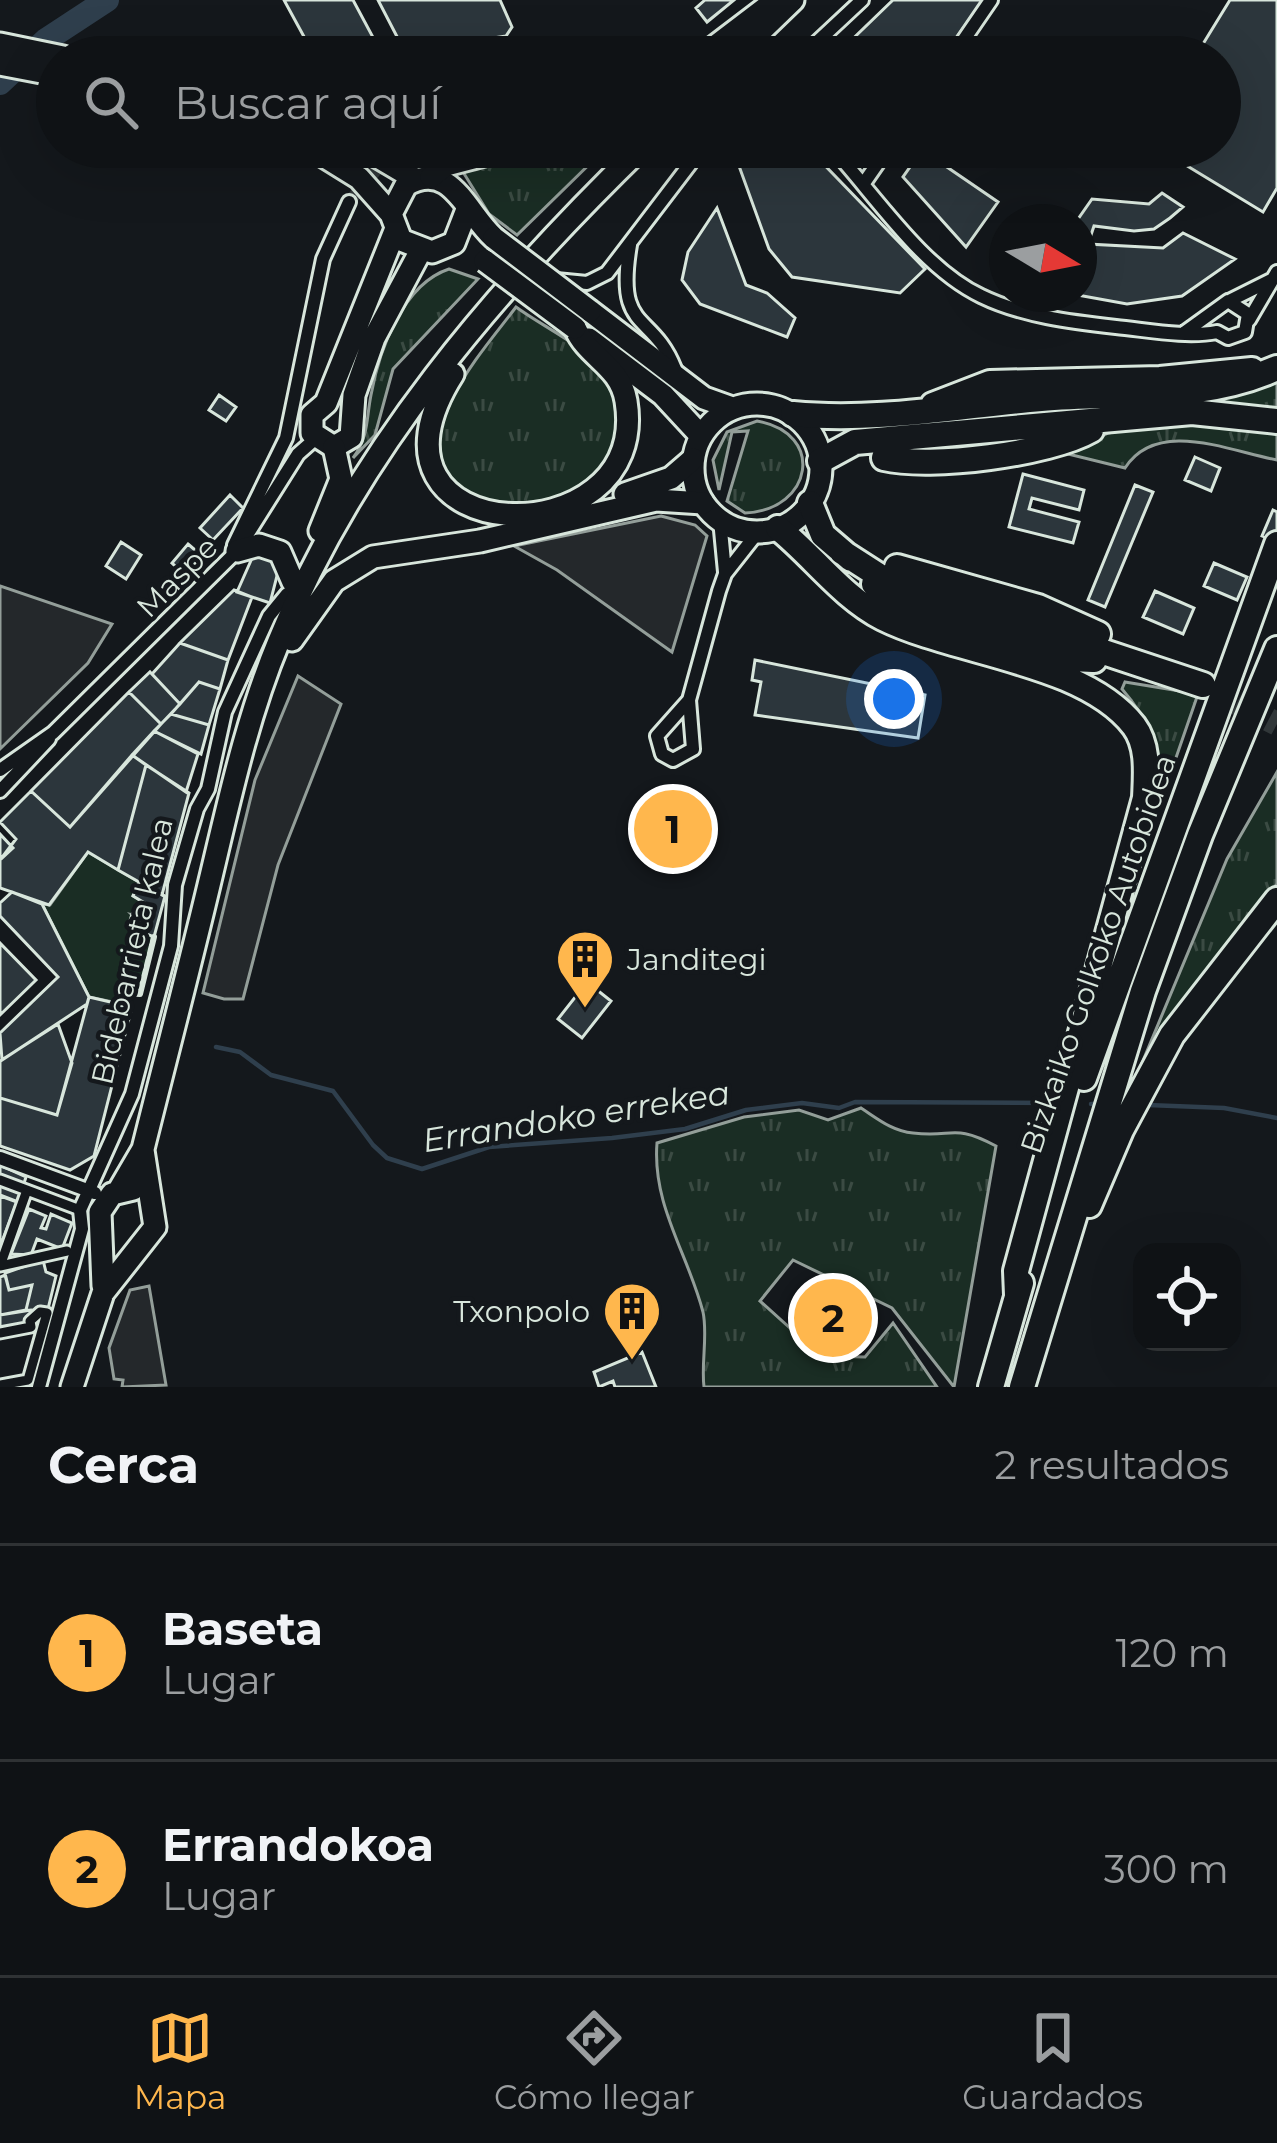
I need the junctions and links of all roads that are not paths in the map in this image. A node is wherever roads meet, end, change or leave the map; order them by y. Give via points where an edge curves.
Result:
1 (793, 0) edge
2 (862, 0) edge
3 (992, 0) edge
4 (771, 4) edge
5 (717, 36) edge
6 (729, 36) edge
7 (756, 36) edge
8 (824, 36) edge
9 (967, 36) edge
10 (0, 44) edge
11 (36, 51) edge
12 (0, 64) edge
13 (36, 72) edge
14 (343, 168) edge
15 (403, 168) edge
16 (445, 168) edge
17 (621, 168) edge
18 (687, 168) edge
19 (850, 168) edge
20 (875, 168) edge
21 (423, 178) junction
22 (864, 183) junction
23 (349, 202) tunnel mouth
24 (584, 205) junction
25 (466, 212) junction
26 (393, 223) junction
27 (454, 243) junction
28 (630, 245) junction
29 (420, 251) junction
30 (1274, 276) edge
31 (549, 278) junction
32 (1228, 301) junction
33 (1214, 312) junction
34 (1249, 320) junction
35 (574, 328) junction
36 (1185, 332) junction
37 (1217, 332) junction
38 (1275, 369) edge
39 (677, 376) junction
40 (326, 403) junction
41 (1105, 404) junction
42 (732, 408) junction
43 (350, 411) junction
44 (793, 414) junction
45 (1277, 421) edge
46 (700, 436) junction
47 (325, 443) junction
48 (693, 459) junction
49 (820, 469) junction
50 (703, 502) junction
51 (810, 503) junction
52 (569, 506) junction
53 (720, 520) junction
54 (777, 534) junction
55 (1277, 544) edge
56 (231, 558) junction
57 (725, 574) junction
58 (290, 588) junction
59 (1277, 649) edge
60 (264, 680) junction
61 (1203, 685) tunnel mouth
62 (689, 700) junction
63 (670, 722) junction
64 (688, 726) junction
65 (52, 733) junction
66 (0, 770) edge
67 (0, 791) edge
68 (232, 791) junction
69 (1277, 900) edge
70 (143, 1149) junction
71 (0, 1158) edge
72 (0, 1180) edge
73 (27, 1190) junction
74 (88, 1191) junction
75 (116, 1192) junction
76 (146, 1194) junction
77 (81, 1209) junction
78 (102, 1227) junction
79 (139, 1244) junction
80 (67, 1251) dead end
81 (0, 1266) edge
82 (1056, 1271) junction
83 (103, 1292) junction
84 (1017, 1295) junction
85 (0, 1333) edge
86 (0, 1385) edge
87 (39, 1387) edge
88 (72, 1387) edge
89 (991, 1387) edge
90 (1022, 1387) edge

1 - 7 main road
2 - 8 street
3 - 9 street
4 - 5 street
4 - 6 main road
10 - 11 main road
12 - 13 main road
14 - 26 main road
15 - 21 main road
16 - 21 main road
17 - 24 main road
18 - 28 street
19 - 22 street
20 - 22 street
21 - 25 main road via 459,192
21 - 26 main road via 398,193
22 - 36 street via 979,296 1082,323
23 - 56 street via 323,259 286,438
24 - 52 main road via 457,367 437,398 426,444 443,488 485,514
24 - 60 main road via 417,400 320,554
25 - 27 main road
25 - 31 main road, bridge
26 - 29 main road
26 - 40 main road
27 - 29 main road
27 - 35 main road, bridge
28 - 31 street via 587,283
28 - 39 street via 628,302
29 - 43 main road via 374,338
30 - 32 street
30 - 34 street
31 - 39 main road, bridge
32 - 33 street
32 - 34 street via 1245,308
33 - 36 street
33 - 37 street
34 - 37 street via 1240,336
35 - 46 main road via 663,395
35 - 52 main road via 619,376 627,423 614,468
36 - 37 street
38 - 41 highway via 1218,390
38 - 41 highway via 1160,379
39 - 42 main road
40 - 43 main road
40 - 47 main road via 312,415
41 - 44 highway
41 - 45 highway
41 - 49 highway via 951,435 855,442
41 - 49 highway via 1060,442 973,458 884,458
42 - 44 main road via 752,403
42 - 46 main road
43 - 47 main road via 354,430
44 - 49 main road via 816,443
46 - 48 main road
47 - 56 street, Maspe via 298,454
47 - 58 main road via 341,479 338,492
48 - 50 main road
48 - 52 main road via 644,489
49 - 51 main road
50 - 53 main road
50 - 68 main road via 656,500 480,541 402,549 351,568 300,625
51 - 54 main road
51 - 61 highway via 823,535 884,579
53 - 54 main road
53 - 57 street
54 - 57 street
54 - 84 highway via 877,624 1087,691 1135,727 1147,765 1145,797 1016,1271
55 - 84 highway, Bizkaiko Golkoko Autobidea via 1083,1080
56 - 58 main road via 259,544 280,552
56 - 65 street, Maspe
57 - 62 street
58 - 60 main road via 264,652
58 - 74 street, Bidebarrieta kalea via 225,712 175,885 171,946 132,1094
59 - 82 highway, Bizkaiko Golkoko Autobidea via 1143,992
60 - 68 main road, Bidebarrieta kalea
62 - 63 street
62 - 64 street
63 - 64 street
63 - 64 street via 657,742 673,760 694,749
65 - 66 street, Maspe
65 - 67 street, Maspe
68 - 70 main road, Bidebarrieta kalea
69 - 82 highway via 1172,1035
70 - 75 main road
70 - 76 main road
71 - 74 street
72 - 73 street
73 - 77 street
73 - 81 street
74 - 75 street
74 - 77 street, Bidebarrieta kalea
75 - 76 main road
75 - 78 main road via 103,1204
76 - 79 main road via 157,1218
77 - 78 street
77 - 87 street
78 - 79 main road via 123,1245
78 - 83 main road
79 - 83 main road
80 - 81 street
82 - 90 highway, Bizkaiko Golkoko Autobidea
83 - 88 main road
84 - 89 highway, Bizkaiko Golkoko Autobidea
85 - 86 street via 31,1328 46,1313 28,1380

